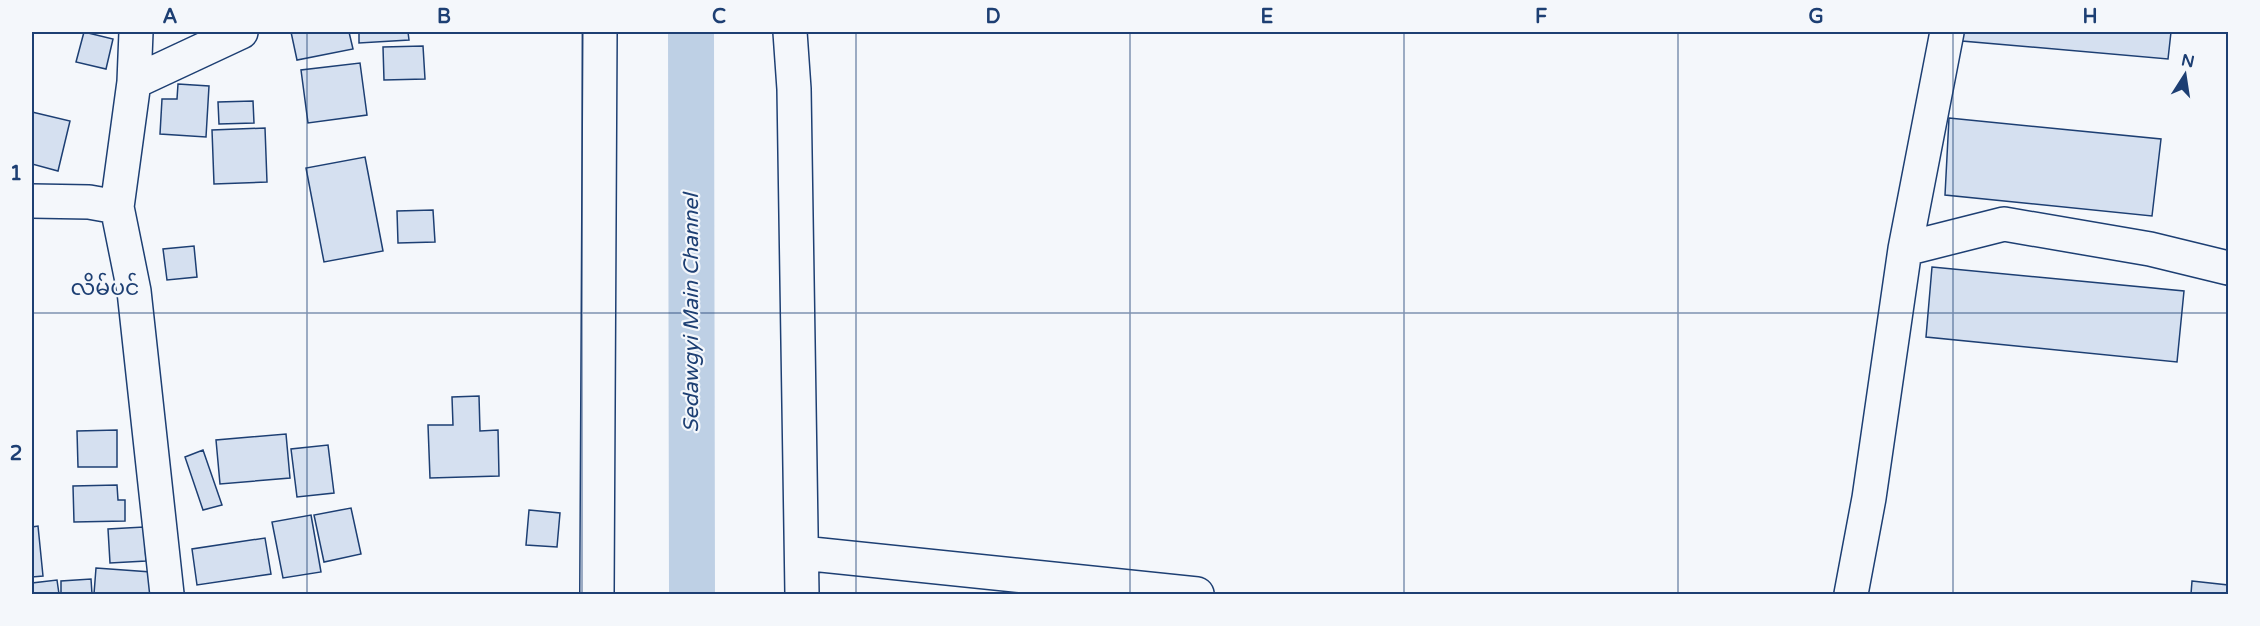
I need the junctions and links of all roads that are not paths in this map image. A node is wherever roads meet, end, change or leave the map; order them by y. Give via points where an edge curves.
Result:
1 (136, 32) edge
2 (241, 32) edge
3 (600, 32) edge
4 (790, 32) edge
5 (1947, 32) edge
6 (134, 82) junction
7 (32, 201) edge
8 (117, 207) junction
9 (1905, 249) junction
10 (2229, 268) edge
11 (802, 553) junction
12 (167, 594) edge
13 (597, 594) edge
14 (802, 594) edge
15 (1197, 594) edge
16 (1851, 594) edge

1 - 6 street
2 - 6 street
3 - 13 street
4 - 11 street
5 - 9 street
6 - 8 street
7 - 8 street via 89,202
8 - 12 street via 134,291
9 - 10 street via 2004,224 2150,249
9 - 16 street
11 - 14 street
11 - 15 street

